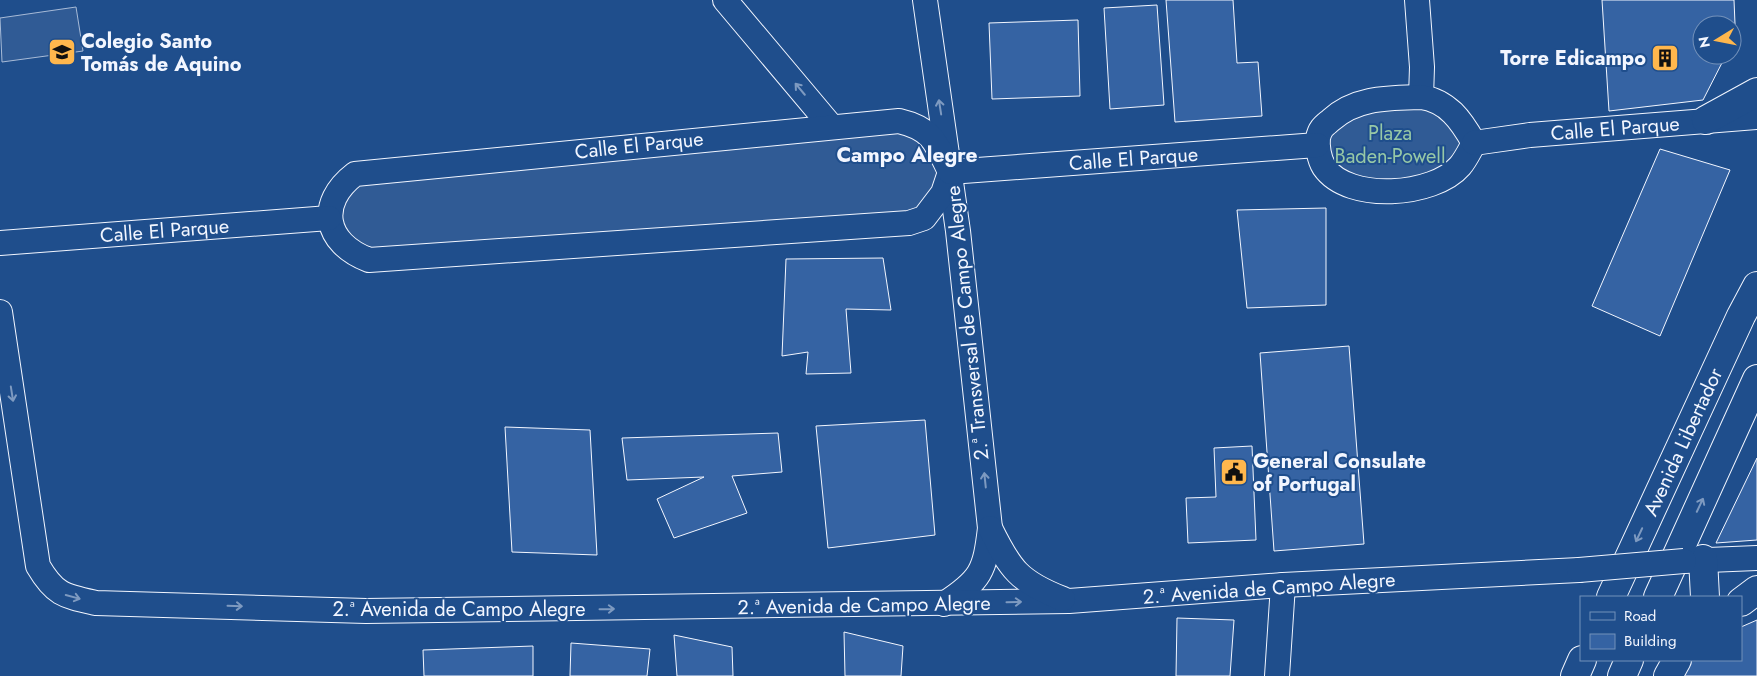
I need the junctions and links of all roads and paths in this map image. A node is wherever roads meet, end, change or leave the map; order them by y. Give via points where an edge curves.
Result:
1 (725, 0) edge
2 (925, 0) edge
3 (1417, 0) edge
4 (1757, 92) edge
5 (1421, 97) junction
6 (1757, 118) edge
7 (1706, 120) junction
8 (831, 126) junction
9 (1474, 143) junction
10 (1317, 145) junction
11 (950, 172) junction
12 (329, 218) junction
13 (0, 243) edge
14 (1757, 267) edge
15 (1757, 286) edge
16 (0, 312) edge
17 (1740, 316) junction
18 (1757, 379) edge
19 (990, 528) junction
20 (1757, 558) edge
21 (1694, 560) junction
22 (1283, 585) junction
23 (1757, 590) edge
24 (1611, 596) edge
25 (1658, 596) edge
26 (1706, 596) edge
27 (1069, 601) junction
28 (1742, 601) edge
29 (944, 604) junction
30 (1582, 661) edge
31 (1629, 661) edge
32 (1676, 661) edge
33 (1277, 676) edge
34 (1575, 676) edge
35 (1622, 676) edge
36 (1668, 676) edge

8 -> 1 street
11 -> 2 street, 2.ª Transversal de Campo Alegre
3 - 5 street
4 - 7 main road
5 - 9 street via 1450,109 1462,121
5 - 10 street via 1375,99 1355,104 1338,113 1320,129
6 - 7 street, Calle El Parque
7 - 9 street, Calle El Parque
8 - 11 street, Calle El Parque via 900,121 918,126 931,136
8 - 12 street, Calle El Parque via 355,174 343,183 330,206
9 - 10 street via 1460,166 1445,176 1424,186 1389,192 1352,186 1337,178 1324,167
10 - 11 street, Calle El Parque
11 - 12 street via 944,193 924,218 899,224 368,260 355,255 344,245 334,233
19 -> 11 street, 2.ª Transversal de Campo Alegre
12 - 13 street, Calle El Parque
14 - 17 main road
15 - 17 main road, Avenida Libertador
16 -> 29 street, 2.ª Avenida de Campo Alegre via 38,566 49,584 66,596 96,603 366,611
17 -> 24 main road, Avenida Libertador
25 -> 18 main road, Avenida Libertador
19 - 27 street, 2.ª Transversal de Campo Alegre via 1020,576 1042,591
19 - 29 street, 2.ª Transversal de Campo Alegre via 984,566 964,591
20 - 21 street, 2.ª Avenida de Campo Alegre
21 - 22 street, 2.ª Avenida de Campo Alegre, bridge via 1579,570
21 - 26 main road
22 - 27 street, 2.ª Avenida de Campo Alegre
22 - 33 street
23 - 28 main road
29 -> 27 street, 2.ª Avenida de Campo Alegre
30 - 34 main road
31 - 35 main road
32 - 36 main road

